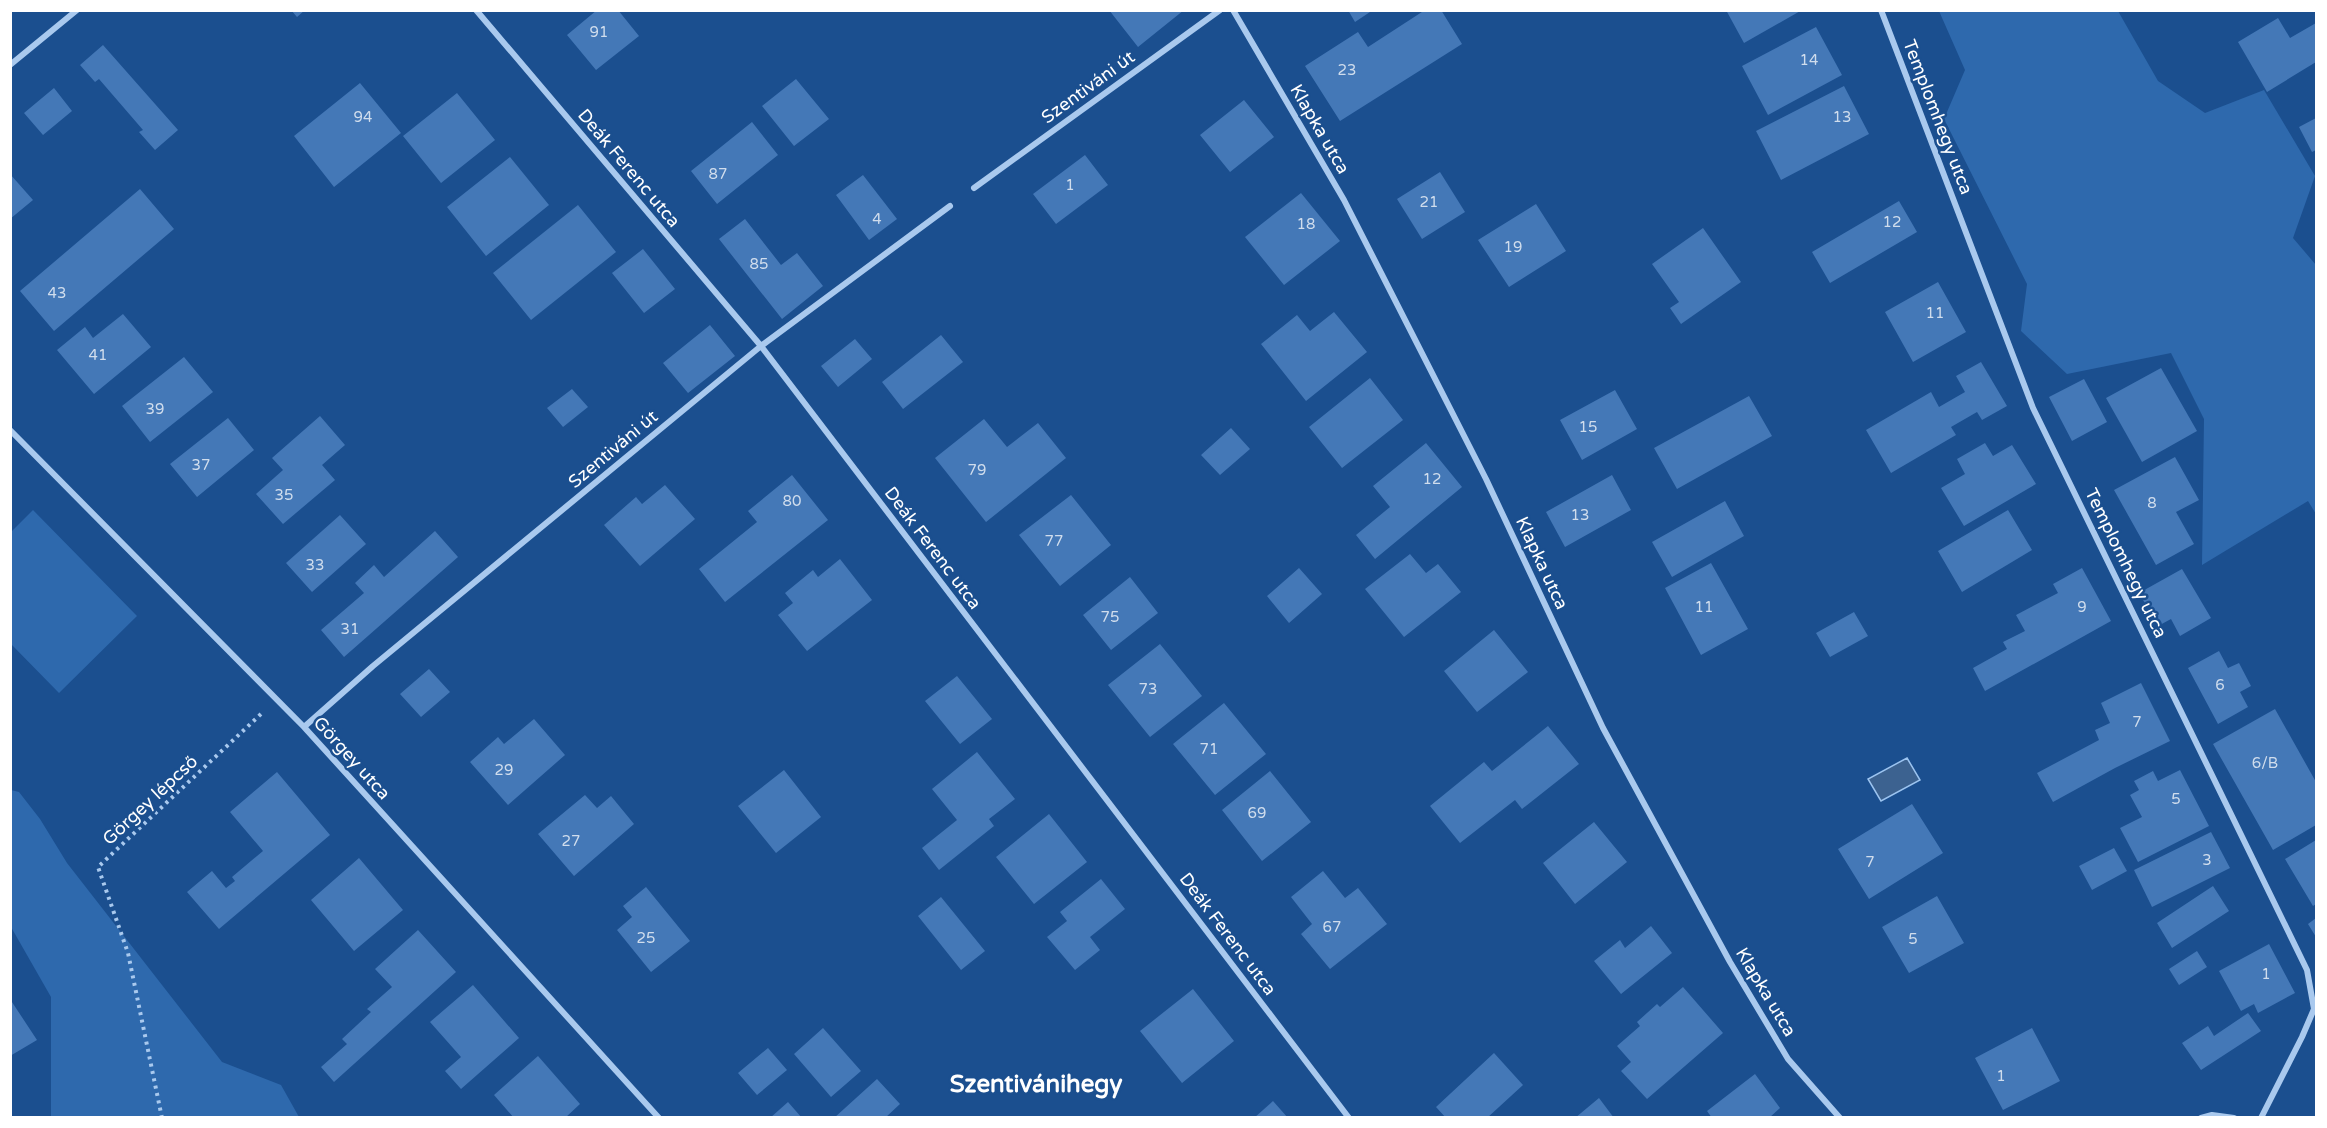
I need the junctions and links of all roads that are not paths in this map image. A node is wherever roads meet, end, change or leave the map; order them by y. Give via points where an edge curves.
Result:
1 (77, 10) edge
2 (476, 10) edge
3 (1220, 10) edge
4 (1233, 10) edge
5 (1881, 10) edge
6 (10, 65) edge
7 (974, 188) dead end
8 (950, 207) dead end
9 (761, 346) junction
10 (10, 430) edge
11 (304, 727) junction
12 (659, 1118) edge
13 (1349, 1118) edge
14 (1840, 1118) edge
15 (2201, 1118) edge
16 (2234, 1118) edge
17 (2260, 1118) edge

1 - 6 street
2 - 9 street, Deák Ferenc utca
3 - 7 street, Szentiváni út
4 - 14 street, Klapka utca via 1344,200 1486,479 1603,728 1730,962 1788,1059
5 - 17 street, Templomhegy utca via 2033,408 2307,970 2314,1009
8 - 9 street, Szentiváni út
9 - 11 street, Szentiváni út
9 - 13 street, Deák Ferenc utca
10 - 11 street, Görgey utca
11 - 12 street, Görgey utca
15 - 16 street

